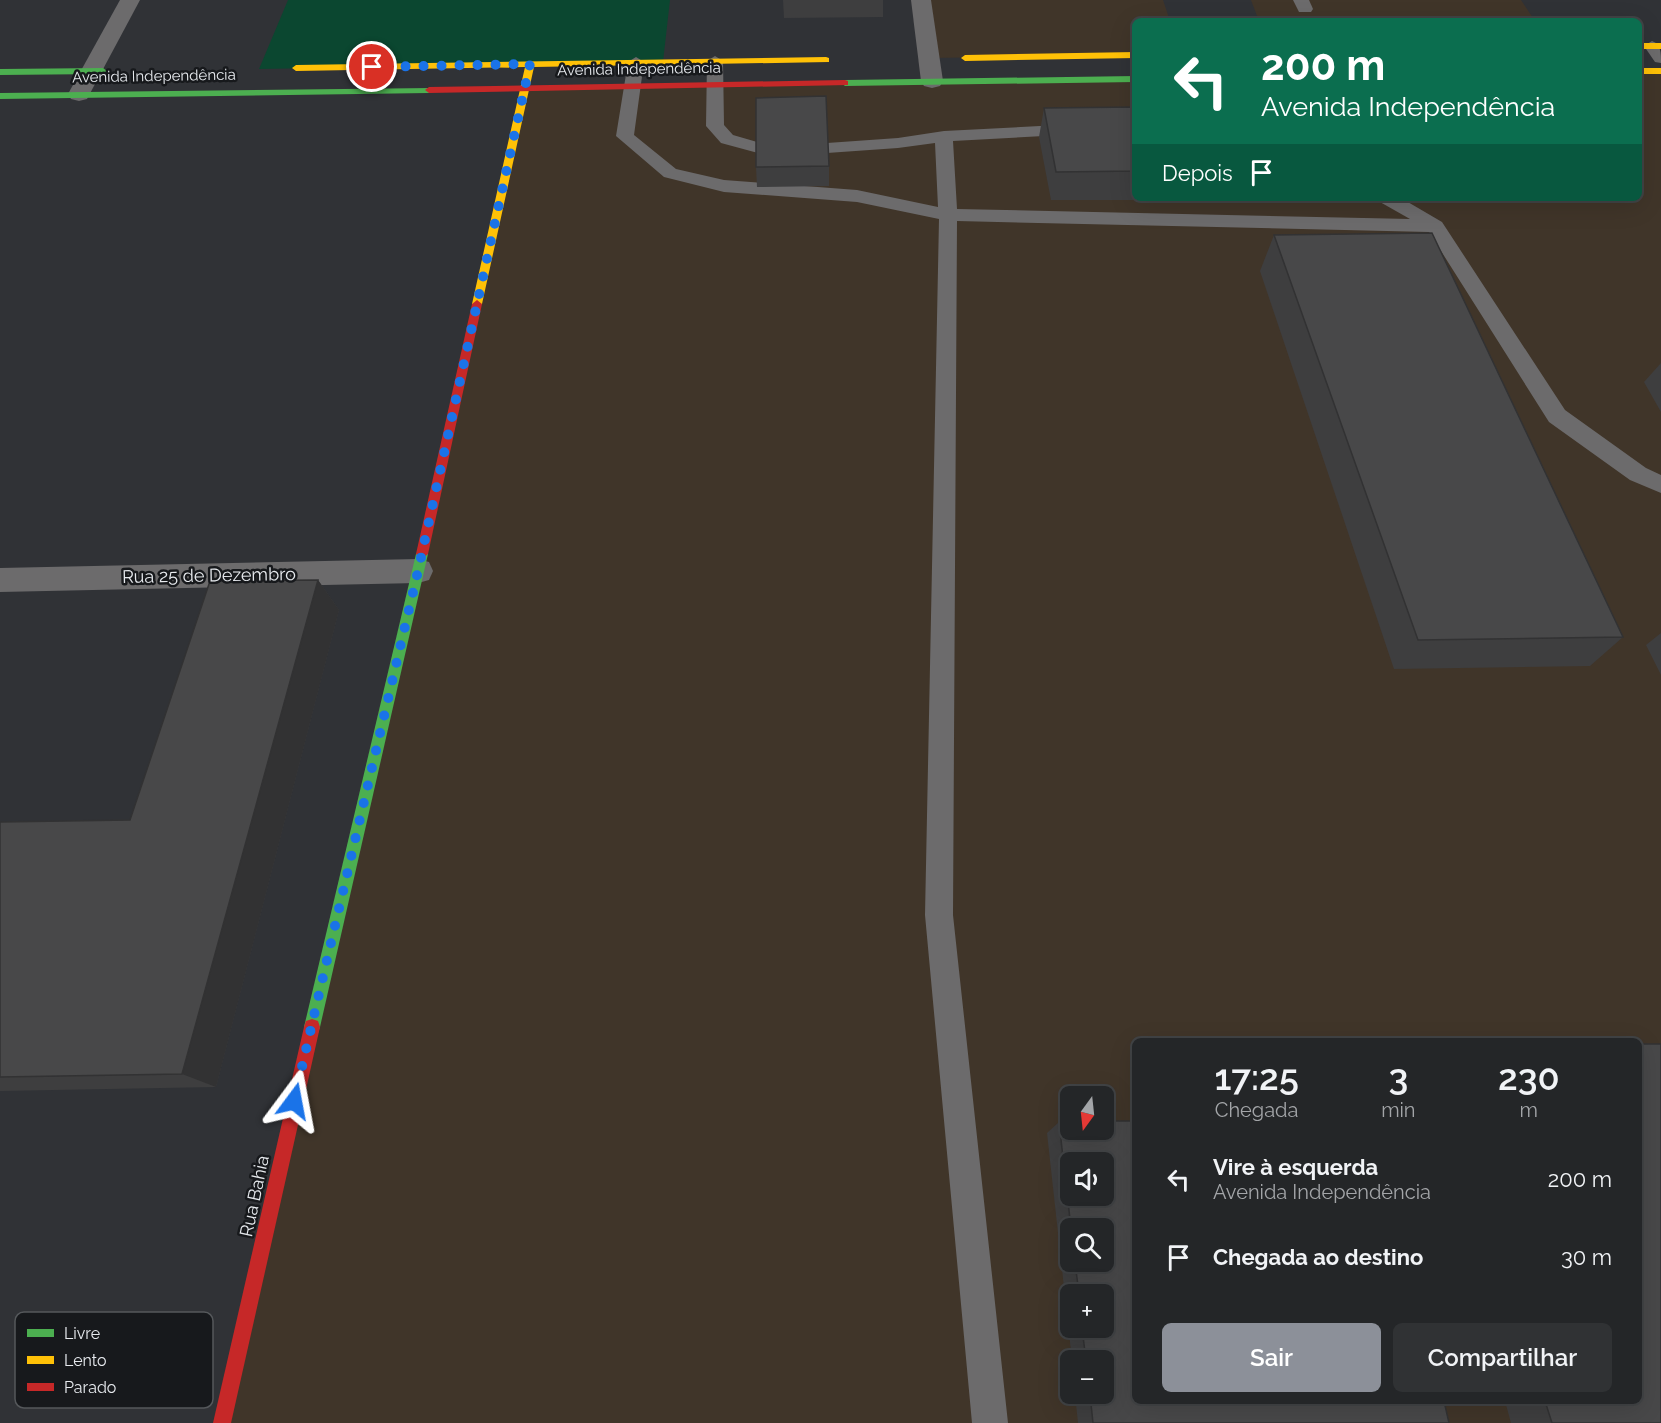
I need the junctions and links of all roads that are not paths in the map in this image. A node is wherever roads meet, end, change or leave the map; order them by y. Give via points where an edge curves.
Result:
1 (130, 0) edge
2 (921, 0) edge
3 (1113, 55) junction
4 (1132, 55) edge
5 (934, 58) junction
6 (845, 59) dead end
7 (715, 61) junction
8 (636, 62) junction
9 (530, 64) junction
10 (282, 68) dead end
11 (115, 70) dead end
12 (92, 71) junction
13 (1642, 71) edge
14 (1661, 71) edge
15 (0, 72) edge
16 (1119, 79) junction
17 (1132, 79) edge
18 (932, 81) junction
19 (715, 84) junction
20 (630, 86) junction
21 (525, 88) junction
22 (79, 94) junction
23 (0, 96) edge
24 (1132, 126) edge
25 (944, 136) junction
26 (758, 148) edge
27 (827, 148) edge
28 (1392, 201) edge
29 (948, 215) junction
30 (1435, 226) junction
31 (1661, 484) edge
32 (418, 571) junction
33 (0, 580) edge
34 (222, 1423) edge
35 (990, 1423) edge

1 - 12 street
2 - 5 street
3 - 4 main road
3 - 5 main road
3 - 16 main road
5 - 18 street
6 - 7 main road, Avenida Independência
7 - 8 main road, Avenida Independência
7 - 19 lane
8 - 9 main road, Avenida Independência
8 - 20 lane
9 - 10 main road, Avenida Independência
9 - 21 main road, Rua Bahia
11 - 12 main road, Avenida Independência
12 - 15 main road, Avenida Independência
12 - 22 street
13 - 14 main road
16 - 17 main road, Avenida Independência
16 - 18 main road, Avenida Independência
18 - 19 main road, Avenida Independência
19 - 20 main road, Avenida Independência
19 - 26 lane via 715,126 727,139
20 - 21 main road, Avenida Independência
20 - 29 lane via 625,136 669,173 724,186 857,196
21 - 22 main road, Avenida Independência
21 - 32 main road, Rua Bahia
22 - 23 main road, Avenida Independência
24 - 25 lane
25 - 27 lane
25 - 29 lane
28 - 30 lane
29 - 30 lane
29 - 35 lane via 939,915
30 - 31 lane via 1557,416 1638,474
32 - 33 street, Rua 25 de Dezembro
32 - 34 main road, Rua Bahia

